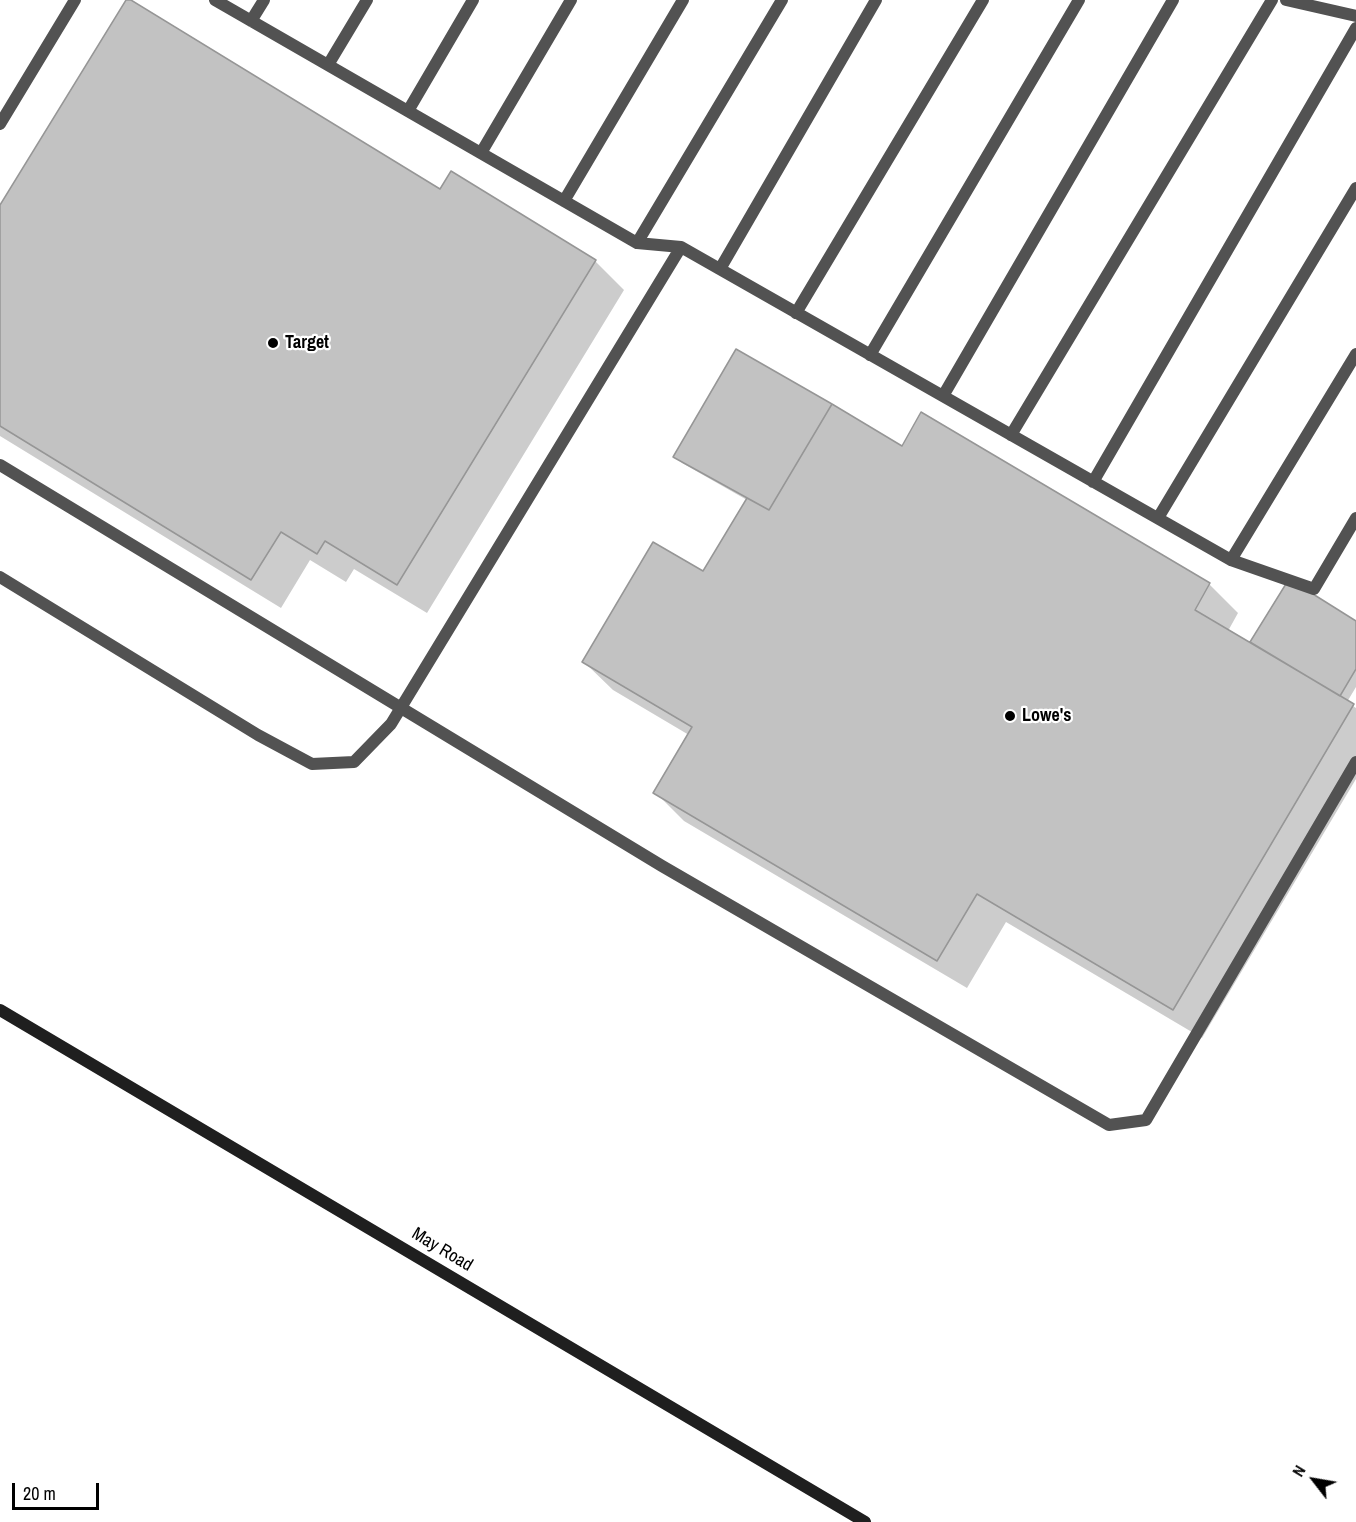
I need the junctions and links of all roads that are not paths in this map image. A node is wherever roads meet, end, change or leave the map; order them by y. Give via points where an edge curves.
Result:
1 (75, 0) edge
2 (215, 0) edge
3 (264, 0) edge
4 (367, 0) edge
5 (473, 0) edge
6 (571, 0) edge
7 (683, 0) edge
8 (782, 0) edge
9 (876, 0) edge
10 (982, 0) edge
11 (1079, 0) edge
12 (1173, 0) edge
13 (1272, 0) edge
14 (1286, 0) edge
15 (1356, 16) edge
16 (251, 21) junction
17 (1356, 28) edge
18 (328, 65) junction
19 (408, 111) junction
20 (0, 124) edge
21 (481, 153) junction
22 (1356, 188) edge
23 (564, 201) junction
24 (637, 243) junction
25 (681, 248) junction
26 (720, 269) junction
27 (796, 313) junction
28 (1356, 354) edge
29 (870, 355) junction
30 (943, 396) junction
31 (1011, 435) junction
32 (0, 465) edge
33 (1093, 482) junction
34 (1158, 518) junction
35 (1356, 518) edge
36 (1232, 560) junction
37 (0, 577) edge
38 (401, 707) junction
39 (1356, 762) edge
40 (0, 1010) edge
41 (865, 1522) edge

1 - 20 lane
2 - 16 lane
3 - 16 lane
4 - 18 lane
5 - 19 lane
6 - 21 lane
7 - 23 lane
8 - 24 lane
9 - 26 lane
10 - 27 lane
11 - 29 lane
12 - 30 lane
13 - 31 lane
14 - 15 lane
16 - 18 lane
17 - 33 lane
18 - 19 lane
19 - 21 lane
21 - 23 lane
22 - 34 lane
23 - 24 lane
24 - 25 lane
25 - 26 lane
25 - 38 lane
26 - 27 lane
27 - 29 lane
28 - 36 lane
29 - 30 lane
30 - 31 lane
31 - 33 lane
32 - 38 lane
33 - 34 lane
34 - 36 lane
35 - 36 lane via 1314,589
37 - 38 lane via 312,764 354,762 391,724
38 - 39 lane via 662,866 1109,1125 1146,1120
40 - 41 street, May Road

